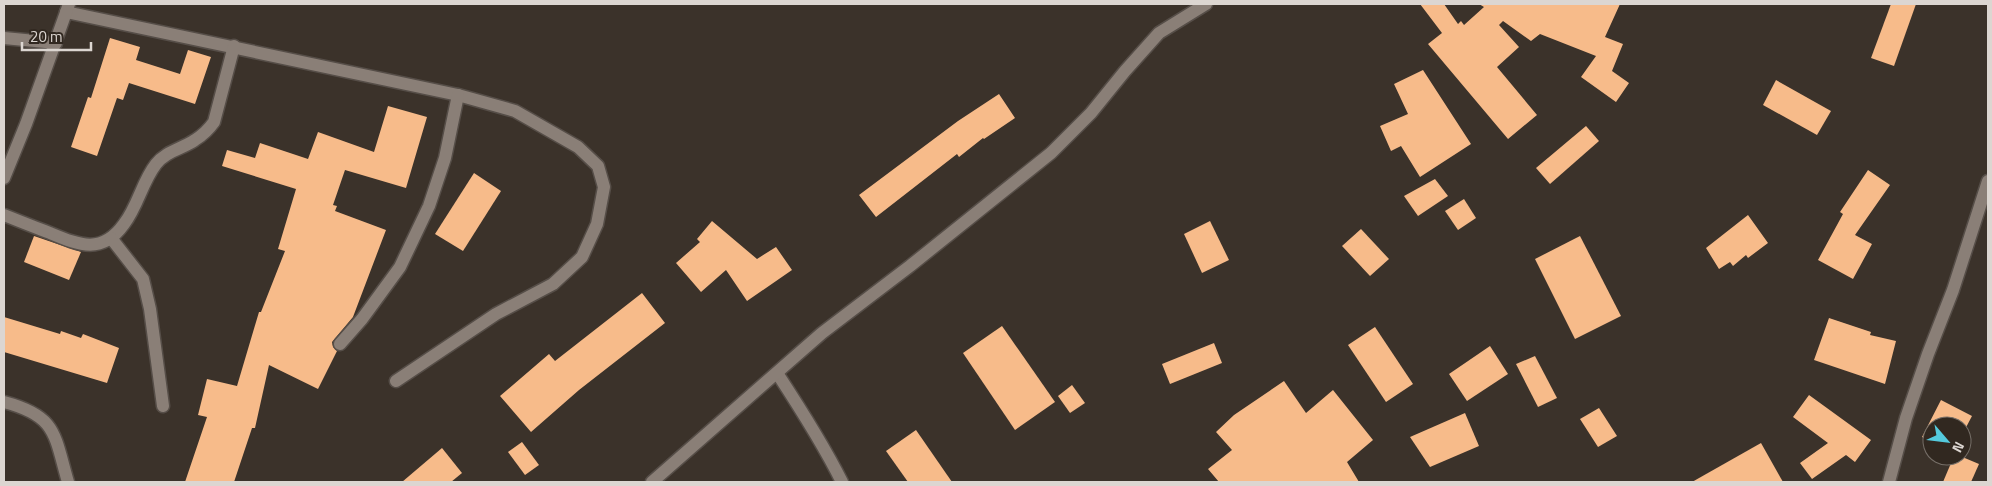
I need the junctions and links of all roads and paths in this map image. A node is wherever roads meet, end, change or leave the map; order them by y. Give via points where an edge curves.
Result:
1 (1206, 4) edge
2 (68, 8) edge
3 (4, 38) edge
4 (56, 44) junction
5 (234, 46) junction
6 (458, 95) junction
7 (4, 178) edge
8 (1988, 182) edge
9 (4, 215) edge
10 (111, 238) junction
11 (340, 344) dead end
12 (776, 373) junction
13 (396, 381) dead end
14 (4, 402) edge
15 (164, 406) dead end
16 (68, 482) edge
17 (652, 482) edge
18 (842, 482) edge
19 (1889, 482) edge

1 - 12 street via 1160,33 1091,114 1051,153
2 - 4 street
2 - 5 street
3 - 4 street
4 - 7 street
5 - 6 street
5 - 10 street via 214,122 195,140 169,152 158,162 124,225
6 - 11 street via 446,158 429,206 400,267
6 - 13 street via 515,111 578,147 598,166 604,187 597,224 582,257 553,284 496,314
8 - 19 street via 1906,418
9 - 10 street via 79,245 96,245
10 - 15 street via 143,279
12 - 17 street
12 - 18 street via 815,432
14 - 16 street via 39,415 52,430

